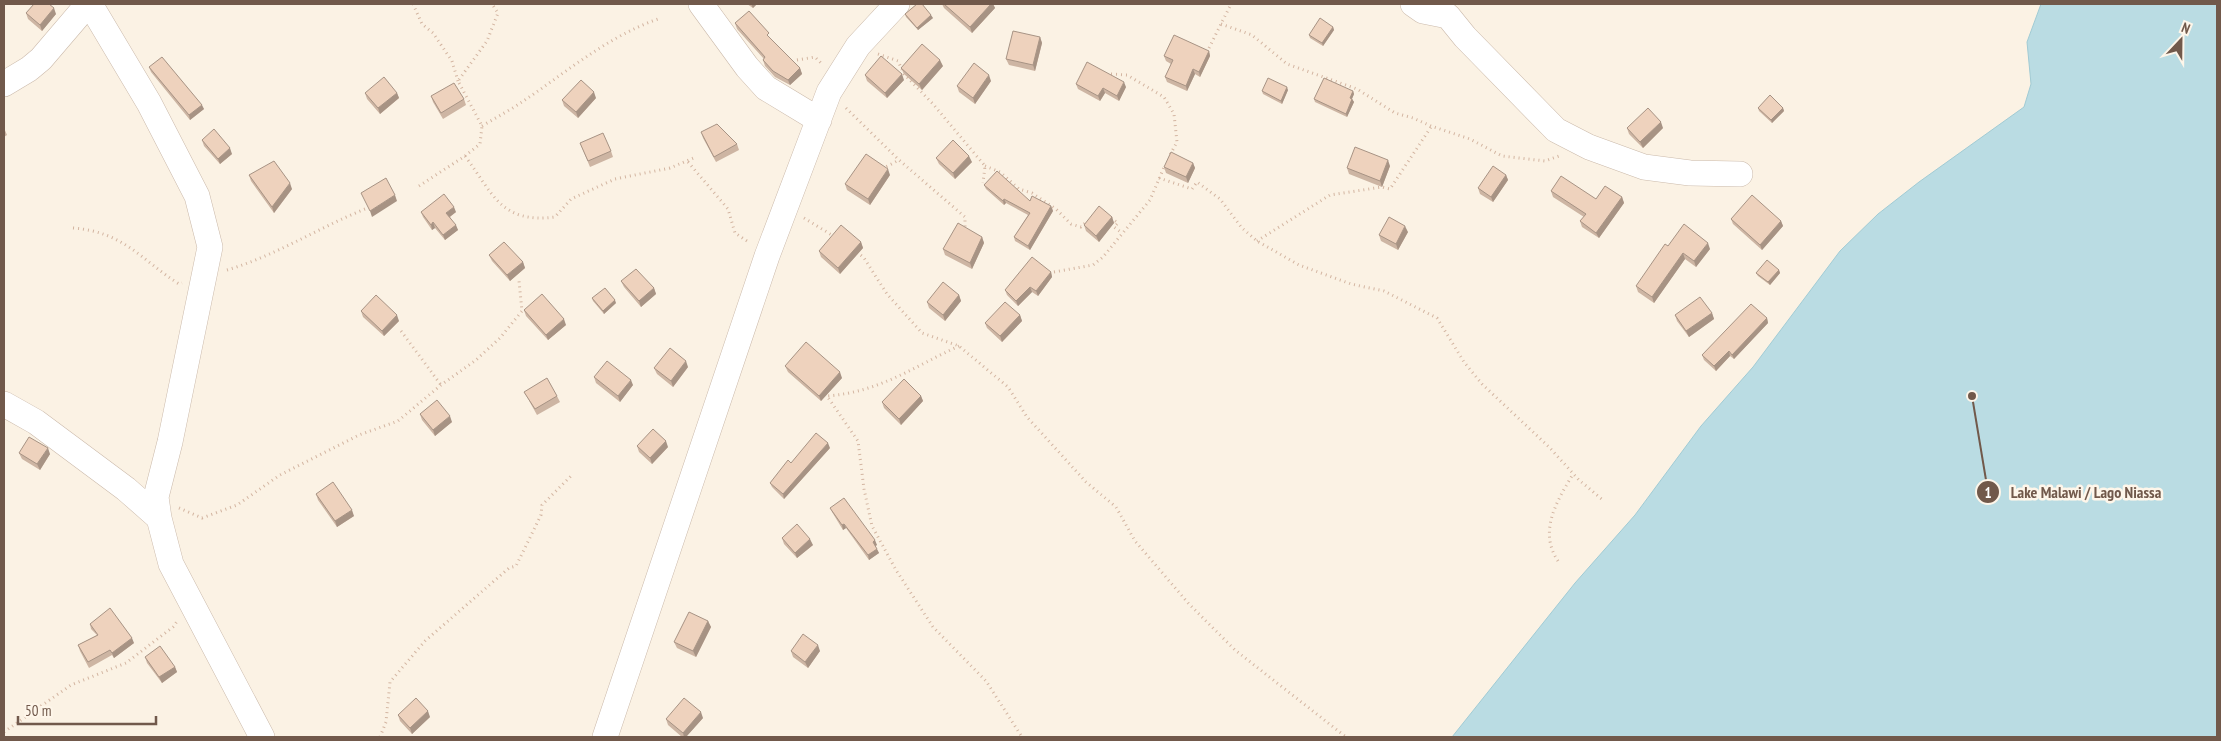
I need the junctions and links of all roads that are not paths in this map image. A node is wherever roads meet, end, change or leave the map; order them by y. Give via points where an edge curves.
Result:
1 (89, 4) edge
2 (701, 4) edge
3 (896, 4) edge
4 (1413, 4) edge
5 (4, 84) edge
6 (819, 120) junction
7 (1740, 174) dead end
8 (4, 404) edge
9 (157, 508) junction
10 (262, 737) edge
11 (605, 737) edge

1 - 5 street via 41,59
1 - 9 street via 149,103 197,196 210,247
2 - 6 street via 746,67 766,88
3 - 6 street via 858,46 833,85
4 - 7 street via 1423,11 1448,16 1556,130 1589,147 1644,167 1690,173
6 - 11 street via 767,256
8 - 9 street via 36,422
9 - 10 street via 171,564

